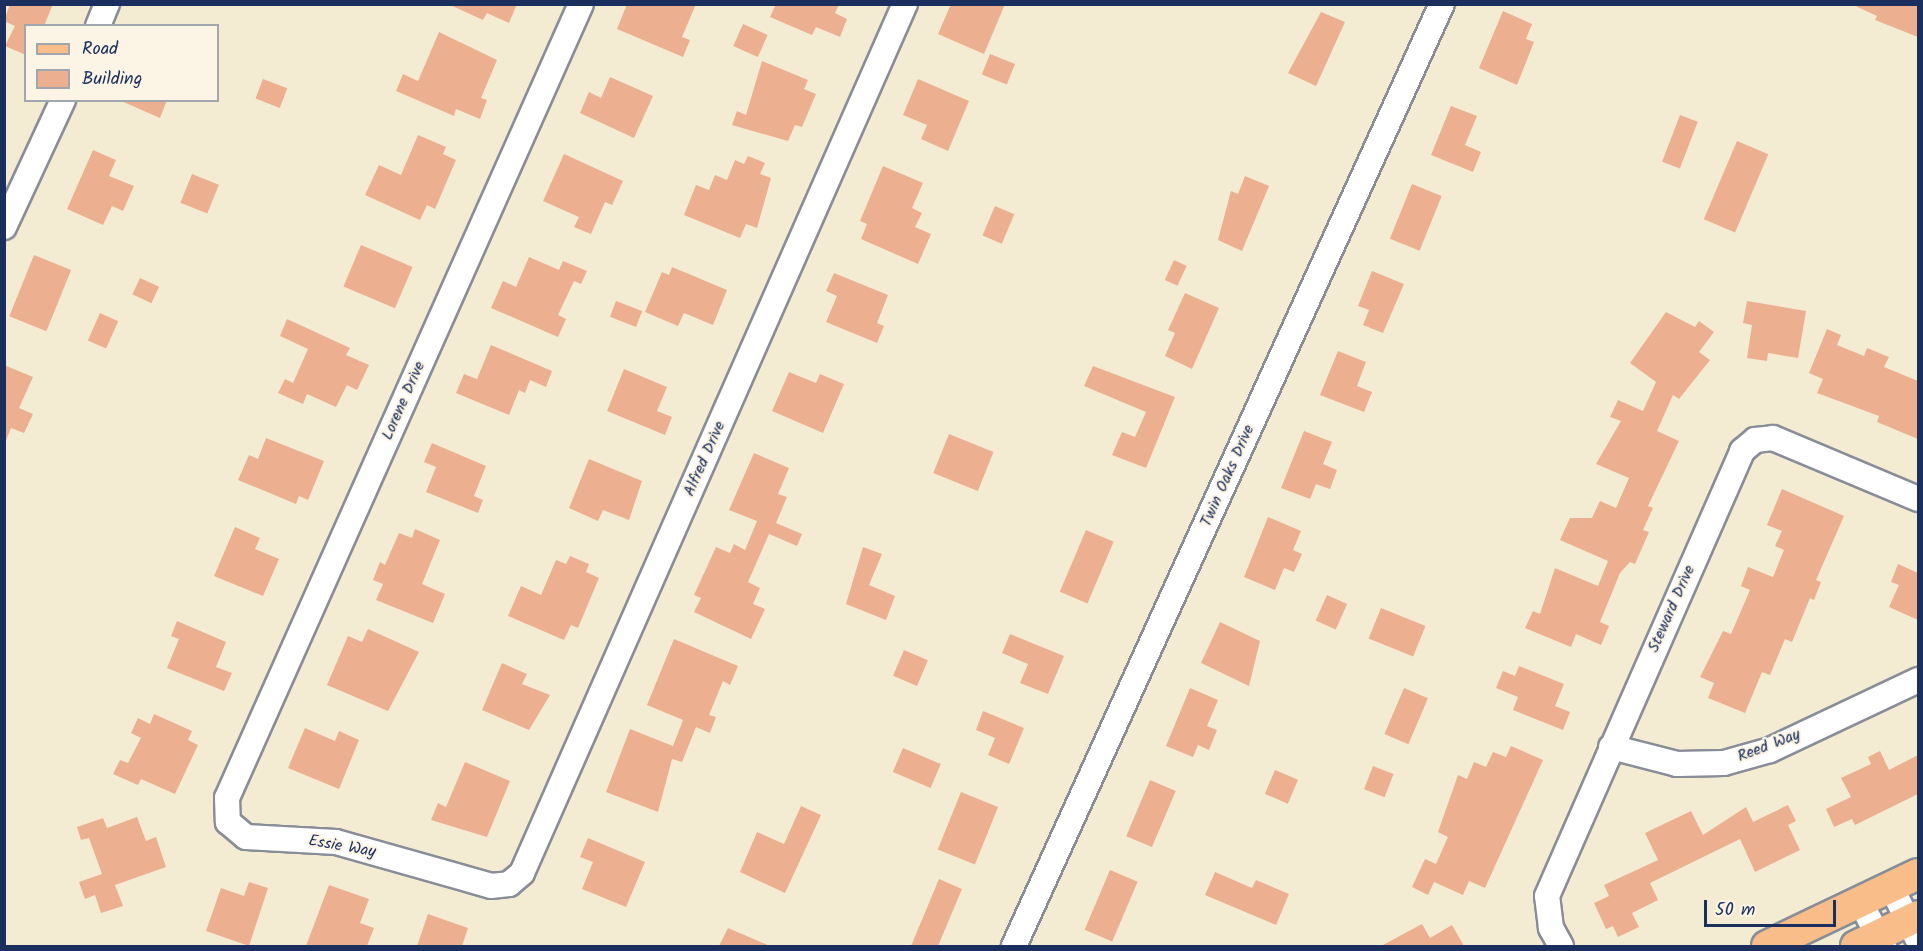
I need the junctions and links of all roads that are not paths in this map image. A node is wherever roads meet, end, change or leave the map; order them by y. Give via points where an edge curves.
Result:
1 (107, 4) edge
2 (580, 4) edge
3 (905, 4) edge
4 (1442, 4) edge
5 (99, 24) edge
6 (62, 102) edge
7 (4, 227) edge
8 (1918, 499) edge
9 (1918, 680) edge
10 (1611, 747) junction
11 (227, 798) joint
12 (1918, 874) edge
13 (483, 884) joint
14 (1891, 887) junction
15 (1860, 902) junction
16 (1915, 926) edge
17 (1872, 943) edge
18 (1014, 946) edge
19 (1561, 946) edge
20 (1767, 946) edge

1 - 5 street
2 - 11 street, Lorene Drive
3 - 13 street, Alfred Drive via 522,873 509,884
4 - 18 street, Twin Oaks Drive
6 - 7 street
8 - 10 street, Steward Drive via 1773,438 1748,444
9 - 10 street, Reed Way via 1770,750 1724,763 1677,765
10 - 19 street, Steward Drive via 1547,896 1551,928
11 - 13 street, Essie Way via 228,822 246,837 336,842
12 - 14 main road
14 - 15 main road
14 - 16 street
15 - 17 street
15 - 20 main road
16 - 17 main road

